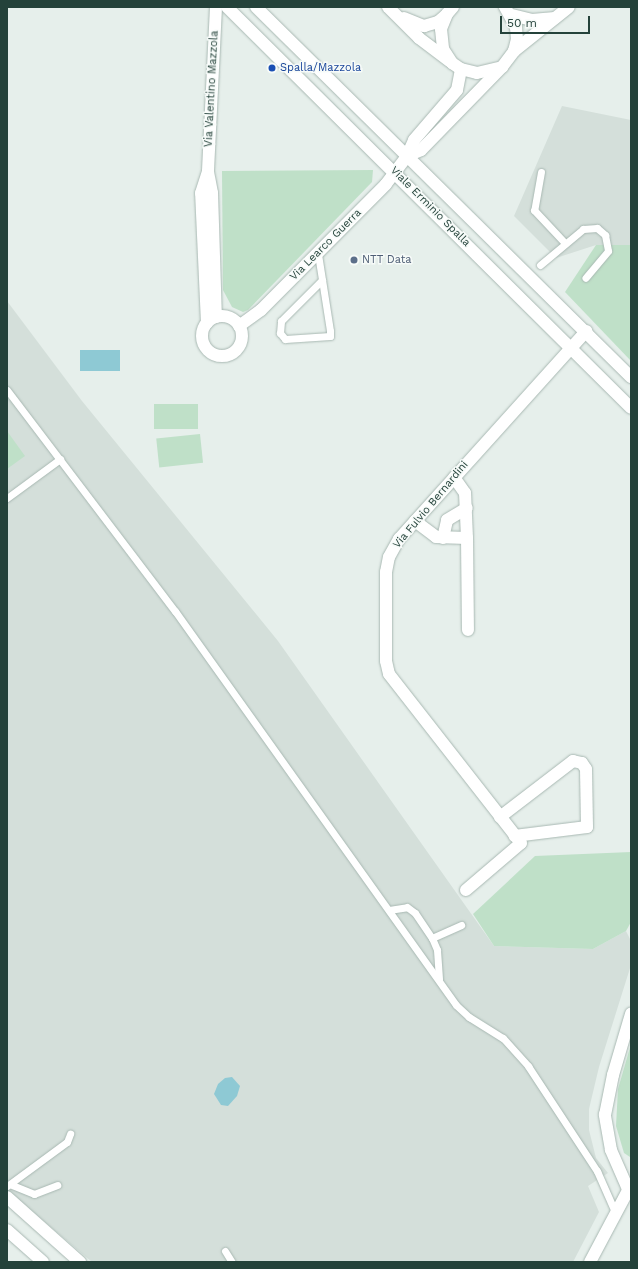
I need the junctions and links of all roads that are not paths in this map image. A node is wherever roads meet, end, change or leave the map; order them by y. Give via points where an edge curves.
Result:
1 (216, 7) edge
2 (227, 7) edge
3 (256, 7) edge
4 (388, 7) edge
5 (569, 7) edge
6 (450, 10) edge
7 (508, 11) edge
8 (555, 18) junction
9 (514, 51) junction
10 (456, 66) junction
11 (502, 67) junction
12 (407, 156) junction
13 (395, 172) junction
14 (541, 172) dead end
15 (565, 243) junction
16 (318, 254) junction
17 (540, 265) dead end
18 (585, 278) dead end
19 (322, 280) junction
20 (212, 320) junction
21 (239, 326) junction
22 (586, 331) junction
23 (571, 348) junction
24 (631, 377) edge
25 (7, 390) edge
26 (631, 408) edge
27 (60, 459) junction
28 (454, 477) junction
29 (7, 498) edge
30 (467, 508) junction
31 (415, 521) junction
32 (443, 538) junction
33 (467, 538) junction
34 (468, 630) dead end
35 (500, 817) junction
36 (515, 836) junction
37 (466, 890) dead end
38 (389, 910) junction
39 (461, 925) dead end
40 (432, 938) junction
41 (439, 980) junction
42 (631, 1014) edge
43 (70, 1134) dead end
44 (9, 1185) edge
45 (57, 1185) dead end
46 (630, 1187) edge
47 (7, 1196) edge
48 (616, 1214) junction
49 (7, 1230) edge
50 (225, 1251) dead end
51 (44, 1262) edge
52 (80, 1262) edge
53 (232, 1262) edge
54 (590, 1262) edge

1 - 20 street, Via Valentino Mazzola via 208,172 212,192 209,279
2 - 13 street, Viale Erminio Spalla
3 - 12 street, Viale Erminio Spalla
4 - 6 street via 408,22 420,26 434,24
4 - 10 street via 423,42
5 - 8 street
6 - 10 street via 441,29 441,39 446,54
7 - 8 street via 532,20
7 - 9 street via 517,33
8 - 9 street
9 - 11 street, Via Learco Guerra
10 - 11 street via 482,73
10 - 12 street, Via Learco Guerra via 457,90 414,140
11 - 12 street, Via Learco Guerra via 427,144
12 - 13 street, Via Learco Guerra
12 - 22 street, Viale Erminio Spalla
13 - 16 street, Via Learco Guerra
13 - 23 street, Viale Erminio Spalla
14 - 15 lane via 534,210
15 - 17 lane
15 - 18 lane via 583,229 597,228 605,235 608,251
16 - 19 lane
16 - 21 street, Via Learco Guerra via 262,310
19 - 19 lane via 330,336 285,339 280,333 281,322
20 - 21 street via 228,317
20 - 21 street via 202,334 205,347 210,352 222,356 239,348 242,336
22 - 23 street, Via Fulvio Bernardini
22 - 24 street, Viale Erminio Spalla
23 - 26 street, Viale Erminio Spalla
23 - 28 street, Via Fulvio Bernardini
25 - 27 lane
27 - 29 lane
27 - 38 lane via 175,611
28 - 30 street via 465,493
28 - 31 street, Via Fulvio Bernardini
30 - 32 street via 447,520
30 - 33 street
31 - 32 street via 430,534
31 - 35 street, Via Fulvio Bernardini via 393,548 386,572 386,661 389,674
32 - 33 street
33 - 34 street
35 - 36 street, Via Fulvio Bernardini
35 - 36 street via 573,761 582,763 586,769 587,827
36 - 37 street via 521,844
38 - 40 lane via 407,907
38 - 41 lane
39 - 40 lane
40 - 41 lane via 437,955
41 - 48 lane via 464,1013 502,1038 524,1061 595,1167
42 - 46 street via 612,1075 605,1115 611,1150
43 - 44 lane via 67,1142
44 - 45 lane via 34,1194
46 - 48 street
47 - 52 street
48 - 54 street
49 - 51 street
50 - 53 lane

